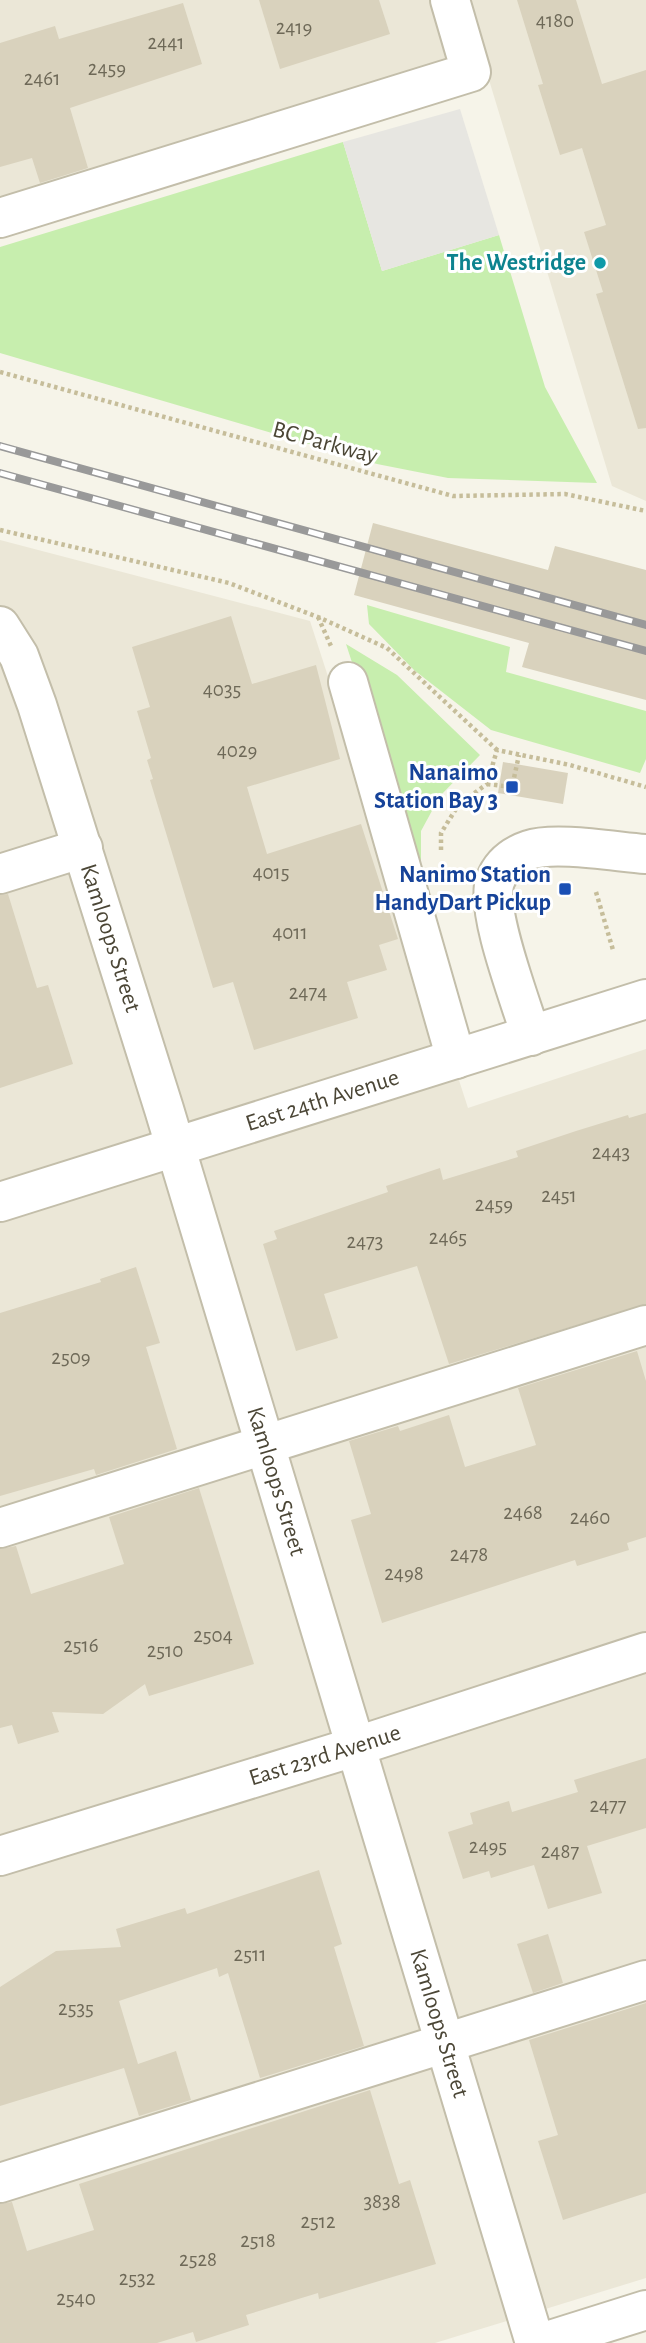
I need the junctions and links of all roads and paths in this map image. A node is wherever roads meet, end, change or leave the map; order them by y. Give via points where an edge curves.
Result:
1 (450, 0) edge
2 (0, 218) edge
3 (0, 372) edge
4 (646, 511) edge
5 (1, 532) edge
6 (0, 626) edge
7 (348, 682) dead end
8 (497, 750) dead end
9 (519, 755) dead end
10 (487, 784) dead end
11 (83, 848) junction
12 (646, 854) edge
13 (0, 874) edge
14 (596, 892) dead end
15 (613, 950) dead end
16 (646, 999) edge
17 (531, 1035) junction
18 (456, 1059) junction
19 (175, 1147) junction
20 (0, 1202) edge
21 (646, 1325) edge
22 (265, 1444) junction
23 (0, 1528) edge
24 (646, 1653) edge
25 (354, 1747) junction
26 (0, 1856) edge
27 (646, 1980) edge
28 (444, 2044) junction
29 (0, 2183) edge
30 (646, 2310) edge
31 (535, 2343) edge
32 (541, 2343) edge

1 - 2 street via 471,72
3 - 4 path, BC Parkway via 453,496 565,494
5 - 8 path via 229,583 318,617 387,648
6 - 11 street, Kamloops Street via 24,668
7 - 18 street
9 - 10 path via 512,788
11 - 13 street
11 - 19 street, Kamloops Street
12 - 17 street via 569,847 530,849 506,862 494,883 496,924
14 - 15 path
16 - 17 street, East 24th Avenue
17 - 18 street, East 24th Avenue
18 - 19 street, East 24th Avenue
19 - 20 street, East 24th Avenue
19 - 22 street, Kamloops Street
21 - 22 street
22 - 23 street
22 - 25 street, Kamloops Street
24 - 25 street, East 23rd Avenue
25 - 26 street, East 23rd Avenue
25 - 28 street, Kamloops Street
27 - 28 street
28 - 29 street
28 - 31 street, Kamloops Street
30 - 32 street

